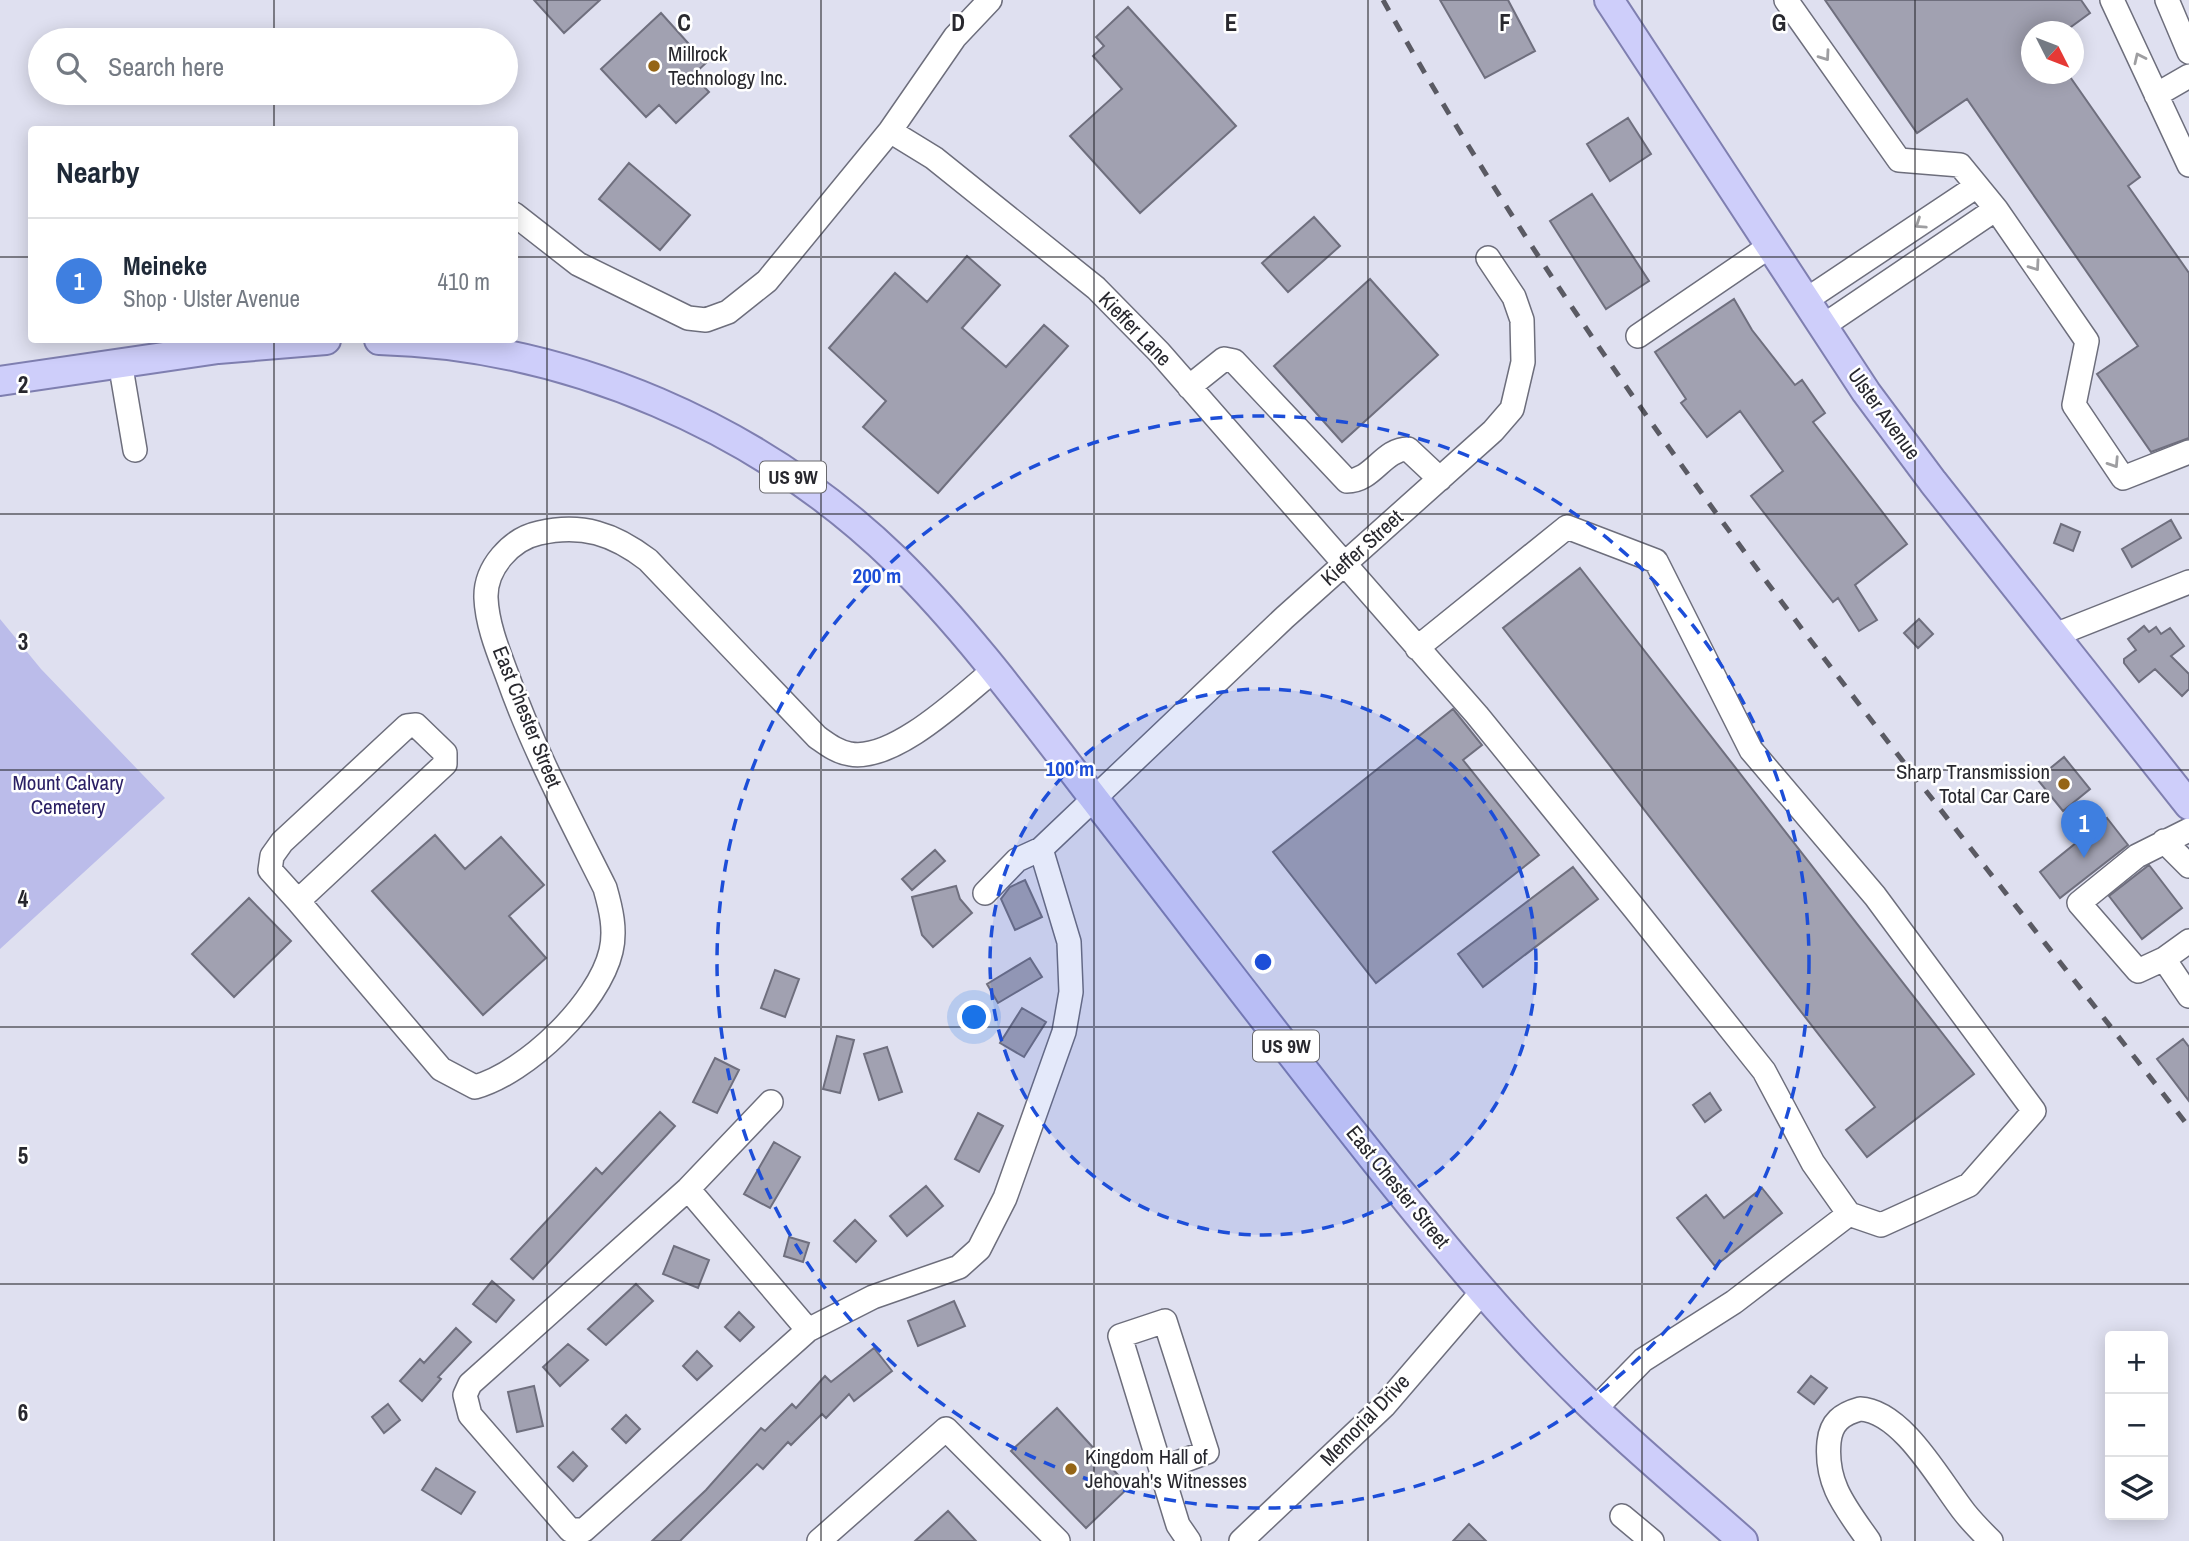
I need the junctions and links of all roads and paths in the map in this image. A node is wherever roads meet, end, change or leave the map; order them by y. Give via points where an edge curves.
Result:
1 (989, 0) edge
2 (1609, 0) edge
3 (1786, 0) edge
4 (2112, 0) edge
5 (2167, 0) edge
6 (2189, 52) edge
7 (2189, 76) edge
8 (2156, 95) junction
9 (890, 131) junction
10 (2189, 164) edge
11 (1977, 186) junction
12 (1996, 209) junction
13 (518, 217) edge
14 (1770, 246) junction
15 (1488, 258) dead end
16 (1806, 300) junction
17 (1823, 326) junction
18 (1638, 336) dead end
19 (279, 343) edge
20 (409, 343) edge
21 (120, 362) junction
22 (0, 381) edge
23 (1189, 387) junction
24 (135, 450) dead end
25 (2189, 452) edge
26 (1440, 479) junction
27 (1343, 565) junction
28 (2189, 582) edge
29 (2055, 635) junction
30 (1417, 648) junction
31 (994, 670) junction
32 (2183, 788) edge
33 (1093, 797) junction
34 (2189, 830) edge
35 (2164, 841) junction
36 (1041, 849) junction
37 (2189, 866) edge
38 (985, 893) dead end
39 (298, 901) junction
40 (2189, 941) edge
41 (2164, 959) junction
42 (2189, 996) edge
43 (771, 1102) dead end
44 (688, 1189) junction
45 (1849, 1214) junction
46 (1482, 1292) junction
47 (808, 1330) junction
48 (1595, 1409) junction
49 (1161, 1469) junction
50 (1622, 1516) dead end
51 (819, 1541) edge
52 (1058, 1541) edge
53 (1189, 1541) edge
54 (1241, 1541) edge
55 (1652, 1541) edge
56 (1743, 1541) edge
57 (1869, 1541) edge
58 (1991, 1541) edge

1 - 9 street via 955,37
2 - 14 main road, Ulster Avenue
3 -> 11 street via 1899,160 1960,165
8 -> 4 street
5 - 6 street
7 - 8 street
8 - 10 street
9 - 13 street via 767,281 728,312 706,320 688,318 578,264
9 - 23 street, Kieffer Lane via 934,158 1096,288
11 - 12 street
11 -> 16 street
12 - 17 street
12 -> 25 street via 2087,341 2074,405 2123,478
14 - 16 main road, Ulster Avenue
14 - 18 street
15 - 26 street, Kieffer Street via 1514,297 1522,320 1523,362 1516,397 1493,431
16 - 17 main road, Ulster Avenue
17 - 29 main road, Ulster Avenue via 1926,472
19 - 21 main road
20 - 31 main road, US 9W via 480,350 570,371 654,401 733,439 804,484 866,533 919,583
21 - 22 main road
21 - 24 street
23 - 26 street via 1224,359 1234,361 1347,481 1359,481 1396,449 1408,449
23 - 27 street, Kieffer Lane
26 - 27 street, Kieffer Street
27 - 30 street, Kieffer Lane
27 - 33 street, Kieffer Street
28 - 29 street
29 - 32 main road, Ulster Avenue
30 - 45 street, Kieffer Lane via 1477,715 1764,1071 1813,1163
30 - 45 street via 1567,527 1656,561 1751,750 1875,896 2034,1111 1969,1185 1881,1225
31 - 33 main road, US 9W
31 - 39 street, East Chester Street via 934,719 887,748 852,755 838,751 817,737 648,560 629,546 599,531 558,528 531,535 510,547 494,566 486,598 495,642 541,761 605,888 613,916 612,948 604,976 556,1032 497,1081 475,1087 441,1069
33 - 36 street, Kieffer Street
33 - 46 main road, East Chester Street / US 9W
34 - 35 street
35 - 37 street
35 - 41 street via 2137,856 2079,903 2138,971
36 - 38 street, Kieffer Street via 1017,860
36 - 47 street via 1069,942 1071,992 1064,1032 1004,1198 979,1250 959,1267 873,1297
39 - 39 street via 445,764 445,753 415,725 407,726 272,856 270,870
40 - 41 street
41 - 42 street
43 - 44 street
44 - 47 street
44 - 47 street via 470,1384 466,1408 506,1458 570,1530 584,1530
45 - 48 street via 1734,1302 1643,1360
46 - 48 main road, East Chester Street / US 9W
46 - 54 street, Memorial Drive via 1384,1406
48 - 56 main road, East Chester Street / US 9W
49 - 49 street via 1120,1336 1165,1321 1207,1452
49 - 53 street via 1178,1525
50 - 55 street
51 - 52 street via 946,1429
57 - 58 street via 1840,1500 1828,1468 1830,1431 1837,1420 1860,1409 1885,1416 1910,1439

